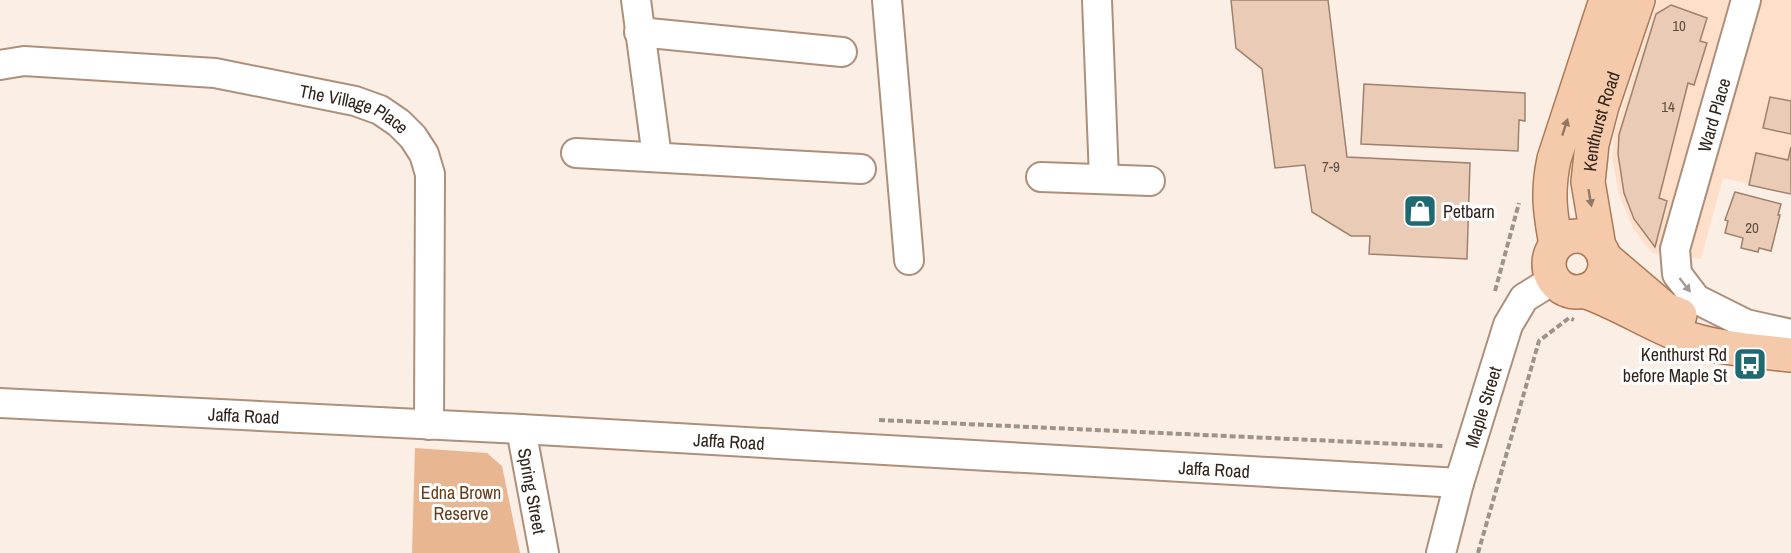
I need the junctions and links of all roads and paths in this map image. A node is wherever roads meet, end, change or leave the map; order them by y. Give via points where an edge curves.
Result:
1 (636, 0) edge
2 (887, 0) edge
3 (1097, 0) edge
4 (1606, 0) edge
5 (1638, 0) edge
6 (1746, 0) edge
7 (639, 32) junction
8 (842, 52) dead end
9 (0, 65) edge
10 (576, 153) dead end
11 (657, 157) junction
12 (861, 169) dead end
13 (1041, 177) dead end
14 (1104, 178) junction
15 (1150, 181) dead end
16 (1520, 200) dead end
17 (1556, 245) junction
18 (1601, 252) junction
19 (909, 260) dead end
20 (1554, 280) junction
21 (1492, 300) dead end
22 (1581, 306) junction
23 (1791, 335) edge
24 (1791, 355) edge
25 (0, 403) edge
26 (870, 420) dead end
27 (429, 425) junction
28 (521, 429) junction
29 (1446, 437) dead end
30 (1459, 483) junction
31 (544, 553) edge
32 (1441, 553) edge
33 (1478, 553) edge

1 - 7 street
2 - 19 street
3 - 14 street
17 -> 4 main road, Kenthurst Road via 1549,182
5 -> 18 main road, Kenthurst Road via 1592,144 1587,182
6 -> 23 street, Ward Place via 1675,249 1677,274 1696,299 1746,324
7 - 8 street
7 - 11 street
9 - 27 street, The Village Place via 24,61 214,73 355,101 380,110 399,123 424,154 430,174
10 - 11 street
11 - 12 street
13 - 14 street
14 - 15 street
16 - 21 path
17 - 18 main road via 1569,237 1586,237
17 - 20 main road via 1548,262
18 - 22 main road via 1603,274
18 - 23 main road via 1665,309 1711,326
20 - 22 main road
20 - 30 street, Maple Street via 1524,298 1508,325
22 - 24 main road via 1603,297 1691,339
22 - 33 path via 1539,341
25 - 27 street, Jaffa Road
26 - 29 path via 1443,447
27 - 28 street, Jaffa Road
28 - 30 street, Jaffa Road
28 - 31 street, Spring Street
30 - 32 street, Maple Street

